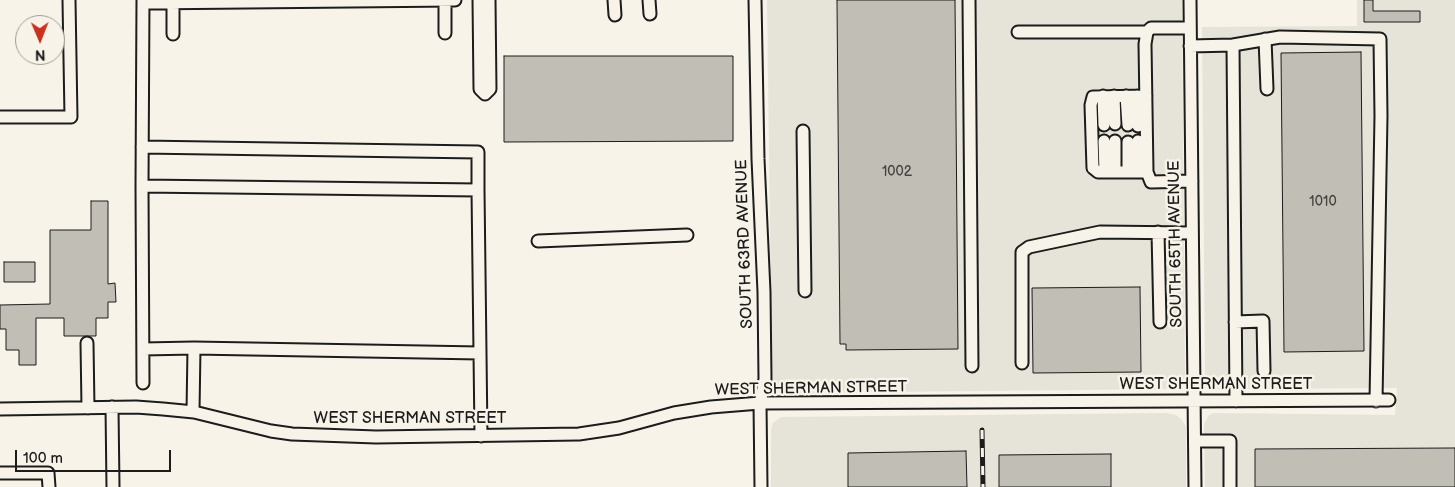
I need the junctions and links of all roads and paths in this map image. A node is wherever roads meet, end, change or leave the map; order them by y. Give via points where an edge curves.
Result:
1 (69, 0) edge
2 (445, 0) edge
3 (455, 0) edge
4 (479, 0) edge
5 (489, 0) edge
6 (614, 0) edge
7 (649, 0) edge
8 (755, 0) edge
9 (969, 0) edge
10 (1190, 0) edge
11 (173, 1) edge
12 (143, 2) edge
13 (650, 14) dead end
14 (615, 15) dead end
15 (1190, 28) junction
16 (1018, 32) dead end
17 (1147, 32) junction
18 (445, 33) dead end
19 (173, 34) dead end
20 (1265, 39) junction
21 (1233, 45) junction
22 (1190, 46) junction
23 (1266, 89) dead end
24 (1109, 96) junction
25 (1136, 96) junction
26 (0, 117) edge
27 (1109, 125) dead end
28 (1133, 125) dead end
29 (804, 131) dead end
30 (1110, 141) dead end
31 (1133, 142) dead end
32 (142, 147) junction
33 (1110, 172) junction
34 (1137, 172) junction
35 (1192, 181) junction
36 (142, 186) junction
37 (478, 190) junction
38 (1158, 232) junction
39 (1192, 233) junction
40 (687, 235) dead end
41 (538, 241) dead end
42 (805, 291) dead end
43 (1160, 322) dead end
44 (1235, 322) junction
45 (87, 343) dead end
46 (194, 348) junction
47 (143, 349) junction
48 (480, 353) junction
49 (1022, 363) dead end
50 (972, 366) dead end
51 (1264, 371) dead end
52 (143, 383) dead end
53 (1195, 400) junction
54 (1389, 400) dead end
55 (1236, 401) junction
56 (1376, 401) junction
57 (760, 403) junction
58 (88, 408) junction
59 (112, 408) junction
60 (0, 409) edge
61 (193, 412) junction
62 (482, 436) junction
63 (1195, 440) junction
64 (0, 474) edge
65 (49, 487) edge
66 (113, 487) edge
67 (761, 487) edge
68 (1195, 487) edge
69 (1230, 487) edge

1 - 26 street via 71,117
2 - 3 street
2 - 11 street
2 - 18 street
4 - 5 street via 480,89 485,94 490,89
6 - 14 street
7 - 13 street
8 - 57 street, SOUTH 63RD AVENUE via 766,379
9 - 50 street
10 - 15 street, SOUTH 65TH AVENUE
11 - 12 street
11 - 19 street
12 - 32 street
15 - 17 street via 1151,28
15 - 22 street, SOUTH 65TH AVENUE
16 - 17 street
17 - 25 street
20 - 21 street
20 - 23 street
20 - 56 street via 1380,39
21 - 22 street
21 - 44 street
22 - 35 street, SOUTH 65TH AVENUE
24 - 25 street
24 - 27 street
24 - 33 street via 1092,97 1091,104 1093,168 1098,172
25 - 28 street
25 - 34 street
29 - 42 street
30 - 33 street
31 - 34 street
32 - 36 street
32 - 37 street via 478,152
33 - 34 street
34 - 35 street via 1150,182
35 - 39 street, SOUTH 65TH AVENUE
36 - 37 street
36 - 47 street
37 - 48 street
38 - 39 street
38 - 43 street
38 - 49 street via 1100,232 1030,247 1022,252
39 - 53 street, SOUTH 65TH AVENUE
40 - 41 street
44 - 51 street via 1263,321
44 - 55 street
45 - 58 street
46 - 47 street
46 - 48 street
46 - 61 street
47 - 52 street
48 - 62 street
53 - 55 street, WEST SHERMAN STREET
53 - 57 street, WEST SHERMAN STREET
53 - 63 street, SOUTH 65TH AVENUE
54 - 56 street, WEST SHERMAN STREET
55 - 56 street, WEST SHERMAN STREET
57 - 62 street, WEST SHERMAN STREET via 674,413 619,428 579,434
57 - 67 street, SOUTH 63RD AVENUE
58 - 59 street, WEST SHERMAN STREET
58 - 60 street, WEST SHERMAN STREET
59 - 61 street, WEST SHERMAN STREET
59 - 66 street
61 - 62 street, WEST SHERMAN STREET via 292,434
63 - 68 street, SOUTH 65TH AVENUE
63 - 69 street via 1230,441
64 - 65 street via 48,473

